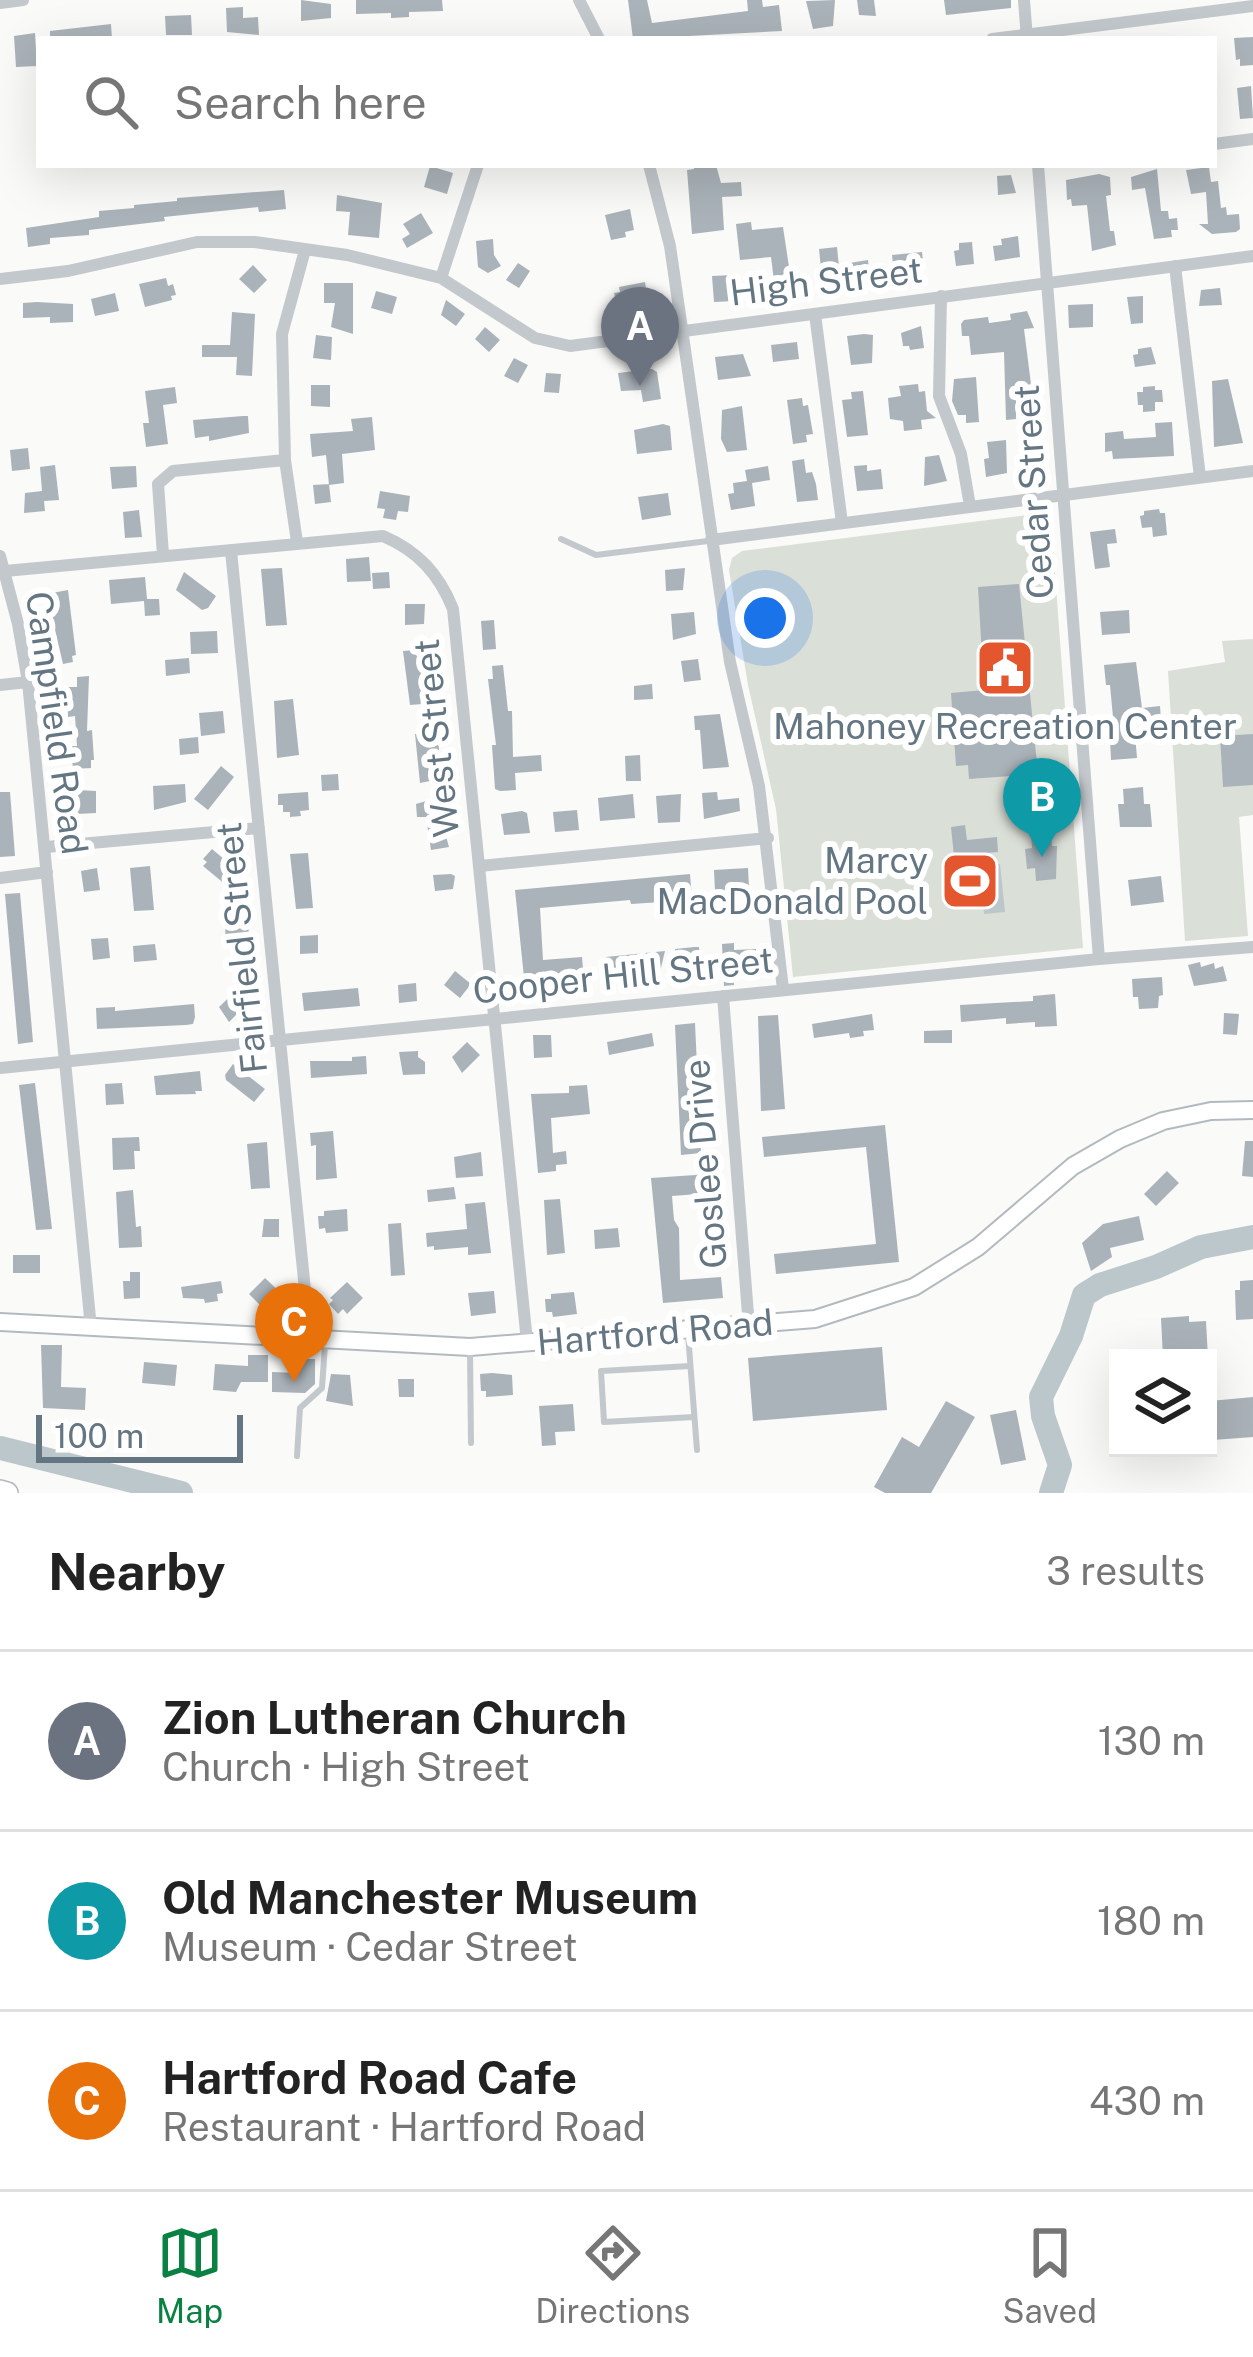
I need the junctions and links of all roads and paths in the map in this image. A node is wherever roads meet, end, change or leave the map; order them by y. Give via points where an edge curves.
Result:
1 (23, 0) edge
2 (579, 0) edge
3 (1024, 0) edge
4 (0, 3) edge
5 (1227, 5) edge
6 (1253, 6) edge
7 (597, 36) edge
8 (1027, 36) edge
9 (1033, 36) edge
10 (1253, 139) edge
11 (1217, 144) edge
12 (477, 168) edge
13 (650, 168) edge
14 (1038, 168) edge
15 (304, 250) junction
16 (1253, 256) edge
17 (1175, 266) junction
18 (440, 278) junction
19 (0, 279) edge
20 (1047, 283) junction
21 (941, 296) junction
22 (815, 314) junction
23 (683, 329) junction
24 (285, 460) junction
25 (1253, 471) edge
26 (1200, 477) junction
27 (1064, 494) junction
28 (970, 506) junction
29 (842, 523) junction
30 (561, 539) dead end
31 (711, 540) junction
32 (297, 542) junction
33 (231, 550) junction
34 (163, 555) junction
35 (0, 556) edge
36 (5, 571) junction
37 (28, 682) junction
38 (0, 685) edge
39 (259, 828) junction
40 (767, 838) junction
41 (46, 847) junction
42 (479, 866) junction
43 (47, 872) junction
44 (0, 878) edge
45 (1253, 947) edge
46 (1099, 959) junction
47 (782, 989) junction
48 (723, 996) junction
49 (495, 1018) junction
50 (280, 1040) junction
51 (67, 1061) junction
52 (0, 1068) edge
53 (1253, 1110) edge
54 (0, 1322) edge
55 (749, 1327) junction
56 (92, 1328) junction
57 (688, 1330) junction
58 (317, 1341) junction
59 (527, 1342) junction
60 (470, 1347) junction
61 (690, 1366) junction
62 (694, 1417) junction
63 (471, 1443) dead end
64 (697, 1450) dead end
65 (297, 1456) dead end

1 - 4 street
2 - 7 street
3 - 8 street
5 - 6 street
5 - 9 street
10 - 11 street
12 - 18 street
13 - 23 street
14 - 20 street, Cedar Street
15 - 18 street, High Street
15 - 19 street, High Street via 197,242
15 - 24 street via 282,334
16 - 17 street, High Street
17 - 20 street, High Street
17 - 26 street
18 - 23 street, High Street via 535,338 570,346
20 - 21 street, High Street
20 - 27 street, Cedar Street
21 - 22 street, High Street
21 - 28 street via 939,396
22 - 23 street, High Street
22 - 29 street
23 - 31 street
24 - 32 street
24 - 34 street via 173,471 158,484
25 - 26 street
26 - 27 street
27 - 28 street
27 - 46 street, Cedar Street
28 - 29 street
29 - 31 street
30 - 31 lane via 590,555
31 - 40 street
32 - 33 street, West Street
32 - 42 street, West Street via 383,536 405,546 444,586 453,609
33 - 34 street, West Street
33 - 39 street, Fairfield Street
34 - 36 street, West Street
35 - 36 street, Campfield Road
36 - 37 street, Campfield Road
37 - 38 street
37 - 41 street, Campfield Road
39 - 41 street
39 - 50 street, Fairfield Street
40 - 42 street
40 - 47 street
41 - 43 street, Campfield Road
42 - 49 street, West Street
43 - 44 street
43 - 51 street, Campfield Road
45 - 46 street, Cooper Hill Street
46 - 47 street, Cooper Hill Street
47 - 48 street, Cooper Hill Street
48 - 49 street, Cooper Hill Street
48 - 55 street, Goslee Drive
49 - 50 street, Cooper Hill Street
49 - 59 street, West Street
50 - 51 street, Cooper Hill Street
50 - 58 street, Fairfield Street
51 - 52 street, Cooper Hill Street
51 - 56 street, Campfield Road
53 - 55 main road, Hartford Road via 1163,1121 1120,1139 914,1287 815,1319
54 - 56 main road, Hartford Road
55 - 57 main road, Hartford Road
56 - 58 main road, Hartford Road
57 - 59 main road, Hartford Road
57 - 61 lane
58 - 60 main road, Hartford Road
58 - 65 lane via 322,1388 300,1408
59 - 60 main road, Hartford Road
60 - 63 lane
61 - 62 lane
61 - 62 lane via 601,1371 604,1422
62 - 64 lane

